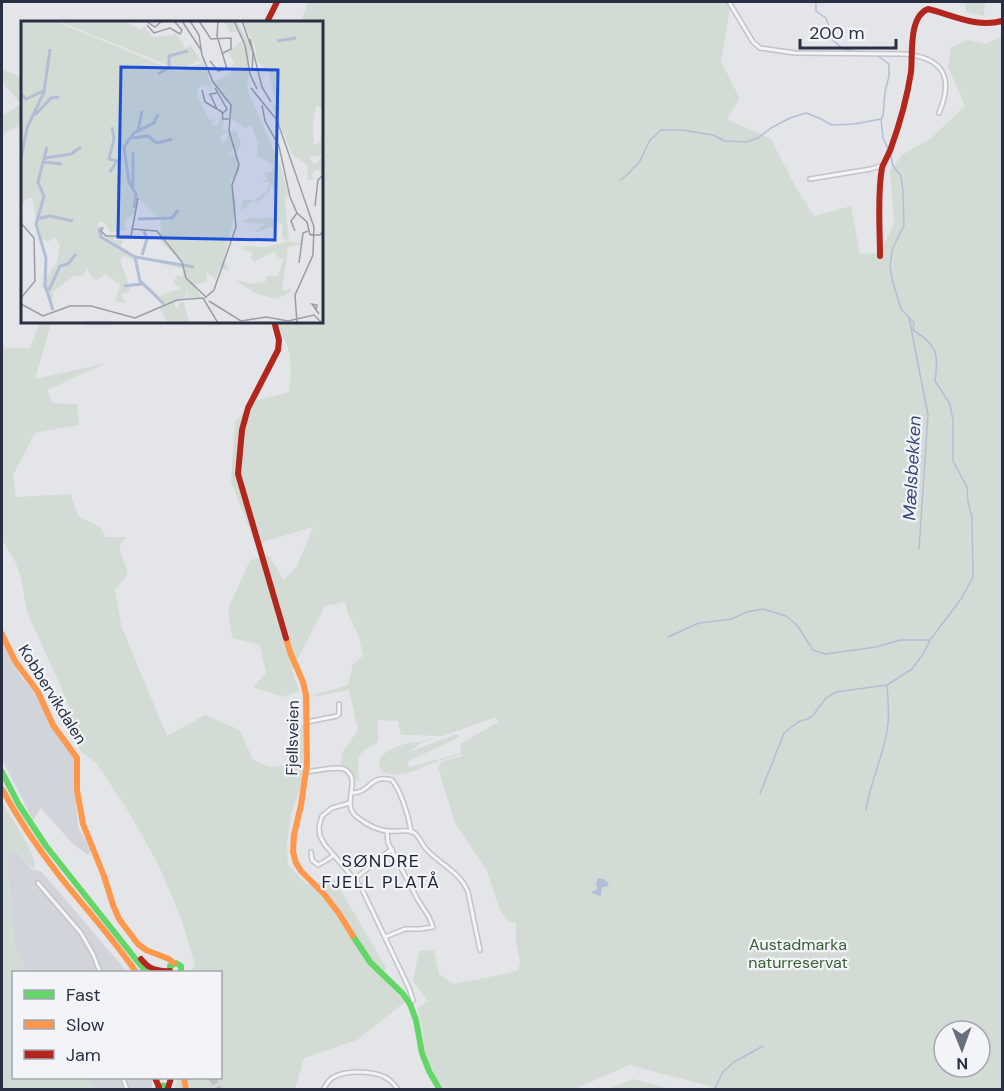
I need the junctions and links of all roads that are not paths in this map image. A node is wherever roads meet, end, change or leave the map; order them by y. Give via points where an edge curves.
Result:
1 (277, 2) edge
2 (729, 2) edge
3 (268, 21) edge
4 (1002, 21) edge
5 (912, 55) junction
6 (939, 113) dead end
7 (882, 165) junction
8 (810, 179) dead end
9 (880, 256) dead end
10 (274, 322) edge
11 (2, 634) edge
12 (339, 704) dead end
13 (307, 722) junction
14 (2, 772) edge
15 (306, 772) junction
16 (2, 789) edge
17 (351, 793) junction
18 (350, 803) junction
19 (387, 831) junction
20 (411, 832) junction
21 (392, 849) junction
22 (311, 852) dead end
23 (334, 855) junction
24 (355, 879) junction
25 (38, 883) dead end
26 (111, 925) junction
27 (385, 937) junction
28 (480, 950) dead end
29 (171, 968) edge
30 (100, 971) edge
31 (135, 971) edge
32 (145, 971) edge
33 (156, 971) edge
34 (181, 971) edge
35 (410, 1004) junction
36 (323, 1089) edge
37 (398, 1089) edge
38 (440, 1089) edge

1 - 3 main road
2 - 5 street via 760,48 795,53
4 - 5 main road via 979,23 925,10 914,25
5 - 6 street via 930,61 944,72 946,96
5 - 7 main road via 905,107
7 - 8 street
7 - 9 main road
10 - 13 main road, Fjellsveien via 278,350 248,408 238,474 290,652 305,688
11 - 29 main road, Kobbervikdalen via 38,692 53,725 77,758 83,824 123,926 146,950 169,959
12 - 13 street via 337,716
13 - 15 main road, Fjellsveien
14 - 26 main road via 37,833
15 - 17 street via 343,769 350,774
15 - 35 main road, Fjellsveien via 294,835 296,863 338,912 370,962
16 - 31 main road via 47,861
17 - 18 street
17 - 20 street via 363,791 374,780 392,780
18 - 19 street via 356,816
18 - 23 street via 330,809 321,820 320,837
19 - 20 street
19 - 21 street
20 - 28 street via 464,884
21 - 24 street
21 - 27 street via 433,927 405,929
22 - 23 street via 318,865
23 - 24 street
24 - 27 street
25 - 30 street via 81,933
26 - 32 main road
26 - 33 main road
27 - 35 street via 411,993
29 - 34 main road via 180,965
35 - 38 main road, Fjellsveien via 422,1053
36 - 37 street via 335,1076 371,1071

